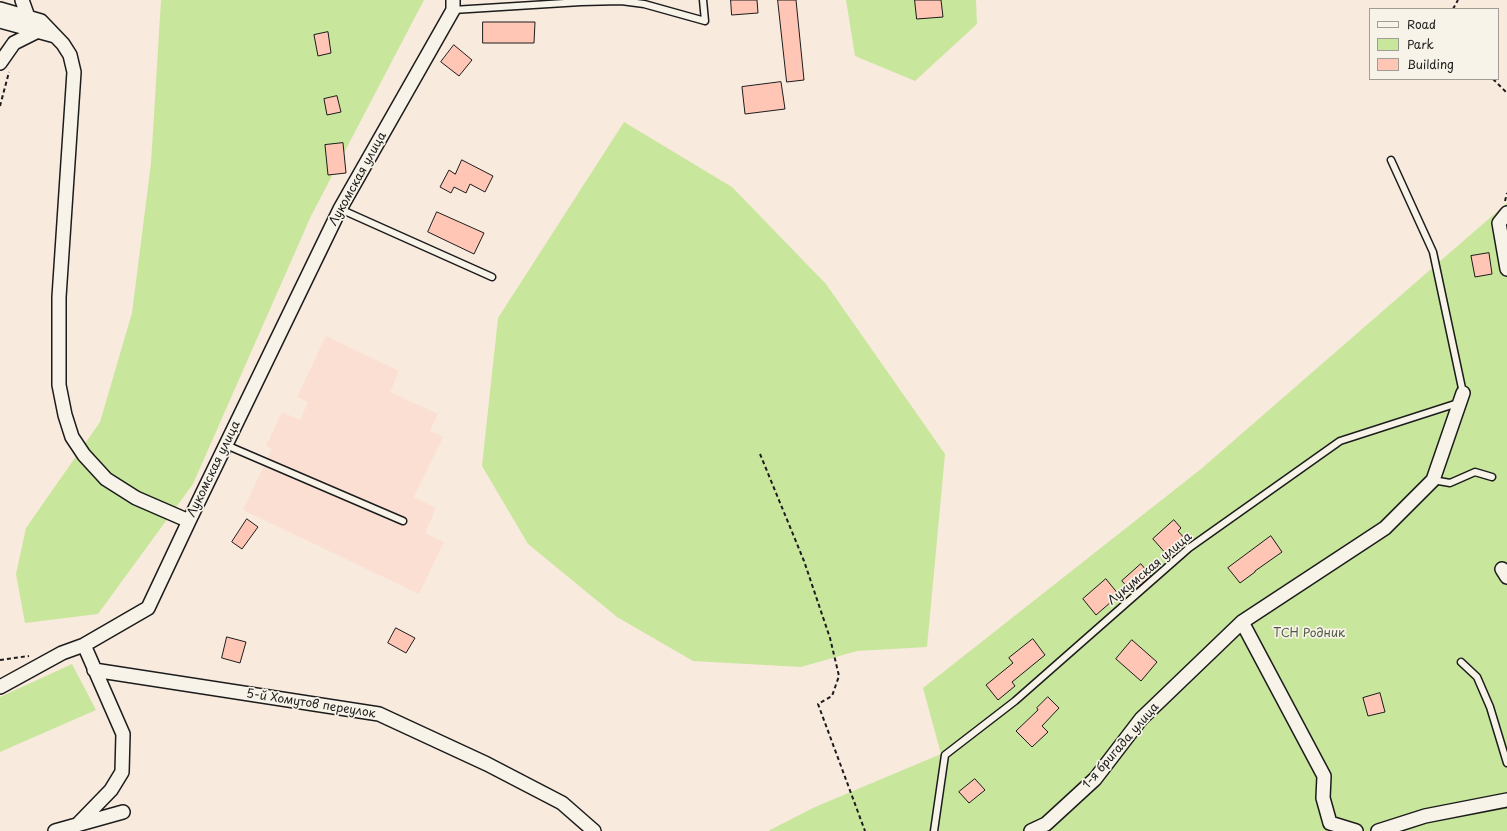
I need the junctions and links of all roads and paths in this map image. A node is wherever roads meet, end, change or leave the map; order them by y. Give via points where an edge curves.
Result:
1 (22, 0) edge
2 (703, 0) edge
3 (581, 1) edge
4 (453, 5) edge
5 (0, 9) edge
6 (28, 17) junction
7 (0, 21) edge
8 (38, 31) junction
9 (55, 36) junction
10 (4, 67) edge
11 (1494, 80) edge
12 (1507, 92) edge
13 (0, 106) edge
14 (1391, 160) dead end
15 (340, 208) junction
16 (1507, 213) edge
17 (1507, 268) edge
18 (492, 277) dead end
19 (1462, 398) junction
20 (226, 445) junction
21 (760, 454) dead end
22 (1492, 477) dead end
23 (1433, 480) junction
24 (189, 521) junction
25 (403, 521) dead end
26 (1242, 622) junction
27 (84, 646) junction
28 (1461, 662) dead end
29 (94, 670) junction
30 (0, 687) edge
31 (1507, 763) edge
32 (1507, 800) edge
33 (123, 812) dead end
34 (77, 825) junction
35 (1406, 827) edge
36 (54, 831) edge
37 (594, 831) edge
38 (865, 831) edge
39 (934, 831) edge
40 (1031, 831) edge
41 (1356, 831) edge
42 (1378, 831) edge

1 - 6 street
2 - 3 lane via 705,21 644,4
3 - 4 lane
4 - 15 street, Лукомская улица
5 - 6 street, Лукомская улица
6 - 9 street, Лукомская улица via 41,21
7 - 8 street
8 - 9 street
8 - 10 street via 14,43
9 - 24 street, Лукомская улица via 70,55 74,72 59,297 59,385 65,415 72,437 106,479 136,498
10 - 13 path
11 - 12 path
14 - 19 lane via 1433,252
15 - 18 lane
15 - 20 street, Лукомская улица
16 - 17 street via 1498,223
19 - 23 street
19 - 39 lane, Лукумская улица via 1340,441 1189,548 1015,701 945,756
20 - 24 street, Лукомская улица
20 - 25 lane
21 - 38 path via 804,561 830,638 839,676 832,696 818,704
22 - 23 lane via 1475,472 1450,483
23 - 26 street, 1-я бригада улица via 1386,528
24 - 27 street via 148,608
26 - 40 street, 1-я бригада улица via 1141,719 1095,779 1046,824
26 - 41 street via 1324,776 1323,798 1330,823
27 - 29 street
27 - 30 street via 62,653
28 - 31 lane via 1477,676 1490,707
29 - 34 street via 122,734 122,772 111,790
29 - 37 street, 5-й Хомутов переулок via 379,714 562,803
32 - 35 street via 1425,816
33 - 34 street
34 - 36 street
35 - 42 street

